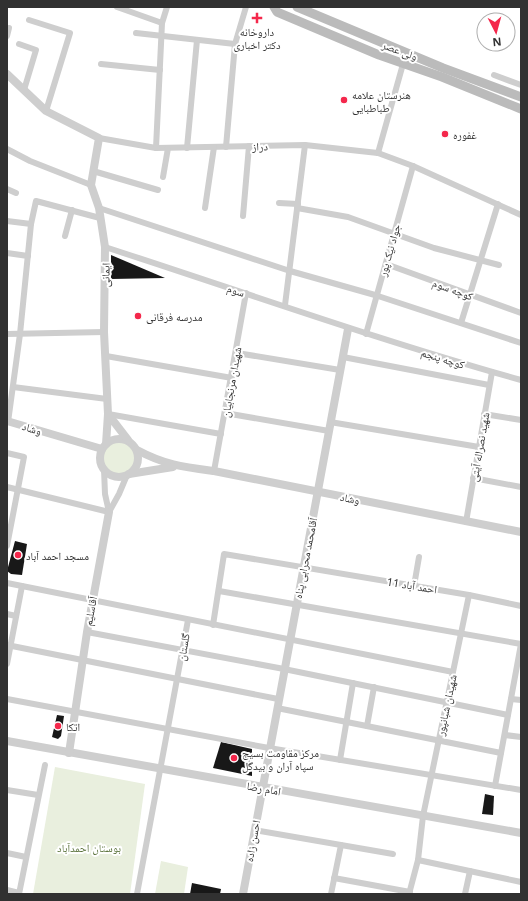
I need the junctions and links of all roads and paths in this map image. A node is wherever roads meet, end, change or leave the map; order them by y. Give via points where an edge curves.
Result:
1 (120, 7) edge
2 (167, 7) edge
3 (246, 7) edge
4 (274, 7) edge
5 (297, 7) edge
6 (29, 20) dead end
7 (162, 23) junction
8 (9, 28) dead end
9 (136, 33) dead end
10 (7, 36) edge
11 (162, 36) junction
12 (196, 40) junction
13 (19, 44) dead end
14 (235, 44) junction
15 (101, 64) dead end
16 (404, 64) junction
17 (160, 70) junction
18 (7, 74) edge
19 (494, 75) dead end
20 (521, 85) edge
21 (24, 90) junction
22 (521, 97) edge
23 (521, 109) edge
24 (46, 111) junction
25 (99, 138) junction
26 (305, 145) junction
27 (248, 146) junction
28 (214, 147) junction
29 (226, 147) junction
30 (156, 148) junction
31 (168, 148) junction
32 (188, 148) junction
33 (7, 149) edge
34 (378, 153) junction
35 (413, 166) junction
36 (93, 170) junction
37 (163, 177) dead end
38 (91, 185) junction
39 (7, 190) edge
40 (158, 190) dead end
41 (16, 194) dead end
42 (279, 203) dead end
43 (498, 204) junction
44 (298, 206) junction
45 (99, 208) junction
46 (206, 208) dead end
47 (72, 210) junction
48 (521, 215) edge
49 (244, 216) dead end
50 (100, 218) junction
51 (7, 221) edge
52 (31, 224) junction
53 (394, 233) junction
54 (65, 236) dead end
55 (106, 247) junction
56 (7, 253) edge
57 (28, 256) junction
58 (480, 259) junction
59 (386, 264) junction
60 (499, 265) dead end
61 (290, 270) junction
62 (246, 293) junction
63 (375, 295) junction
64 (469, 295) junction
65 (285, 305) junction
66 (521, 313) edge
67 (462, 323) junction
68 (348, 329) junction
69 (104, 332) junction
70 (7, 334) edge
71 (20, 334) junction
72 (366, 334) junction
73 (521, 343) edge
74 (237, 353) junction
75 (106, 356) junction
76 (343, 357) junction
77 (340, 370) junction
78 (492, 372) junction
79 (7, 376) edge
80 (14, 377) junction
81 (232, 378) junction
82 (521, 380) edge
83 (489, 385) junction
84 (13, 387) junction
85 (107, 399) junction
86 (225, 413) junction
87 (108, 414) junction
88 (484, 414) junction
89 (521, 420) edge
90 (8, 422) edge
91 (330, 422) junction
92 (329, 431) junction
93 (221, 434) junction
94 (128, 440) junction
95 (104, 447) junction
96 (479, 447) junction
97 (137, 450) junction
98 (7, 453) edge
99 (178, 466) junction
100 (104, 469) junction
101 (214, 471) junction
102 (128, 475) junction
103 (474, 478) junction
104 (7, 487) edge
105 (521, 487) edge
106 (18, 490) junction
107 (317, 492) junction
108 (109, 512) junction
109 (466, 522) junction
110 (521, 532) edge
111 (7, 546) edge
112 (419, 557) dead end
113 (303, 567) junction
114 (7, 583) edge
115 (22, 586) junction
116 (414, 586) junction
117 (219, 591) junction
118 (469, 595) junction
119 (92, 601) junction
120 (296, 605) junction
121 (521, 606) edge
122 (7, 614) edge
123 (16, 616) junction
124 (188, 620) junction
125 (214, 625) junction
126 (86, 632) junction
127 (461, 634) junction
128 (289, 640) junction
129 (521, 644) edge
130 (9, 645) edge
131 (183, 650) junction
132 (82, 660) junction
133 (7, 664) edge
134 (284, 669) junction
135 (453, 672) junction
136 (178, 679) junction
137 (353, 683) junction
138 (374, 688) junction
139 (7, 699) edge
140 (278, 699) junction
141 (511, 699) junction
142 (521, 700) edge
143 (447, 702) junction
144 (277, 708) junction
145 (75, 712) junction
146 (508, 714) junction
147 (347, 722) junction
148 (367, 726) junction
149 (169, 729) junction
150 (505, 735) junction
151 (521, 737) edge
152 (439, 739) junction
153 (7, 741) edge
154 (269, 748) junction
155 (501, 752) junction
156 (69, 753) junction
157 (340, 760) junction
158 (45, 765) dead end
159 (162, 769) junction
160 (432, 775) junction
161 (495, 786) junction
162 (262, 787) junction
163 (7, 790) edge
164 (521, 790) edge
165 (38, 795) junction
166 (423, 816) junction
167 (254, 830) junction
168 (521, 833) edge
169 (341, 845) junction
170 (7, 853) edge
171 (393, 854) dead end
172 (26, 856) junction
173 (418, 860) junction
174 (470, 871) junction
175 (334, 878) junction
176 (521, 882) edge
177 (7, 890) edge
178 (19, 893) edge
179 (409, 893) edge
180 (137, 894) edge
181 (243, 894) edge
182 (331, 894) edge
183 (465, 894) edge

1 - 7 street
2 - 7 street
3 - 14 street
4 - 16 main road, ولی عصر via 277,12
5 - 22 main road via 443,68
6 - 24 street via 70,32
7 - 11 street
8 - 10 street
9 - 11 street
11 - 12 street
11 - 17 street
12 - 14 street
12 - 32 street
13 - 21 street via 36,50
14 - 29 street
15 - 17 street
16 - 23 main road, ولی عصر
16 - 34 street
17 - 30 street
18 - 21 street, دراز
19 - 20 street
21 - 24 street, دراز
24 - 25 street, دراز
25 - 30 street, دراز
25 - 36 street, ایمانی
26 - 27 street, دراز
26 - 34 street, دراز
26 - 44 street
27 - 29 street, دراز
27 - 49 street
28 - 29 street, دراز
28 - 32 street, دراز
28 - 46 street
30 - 31 street, دراز
31 - 32 street, دراز
31 - 37 street
33 - 38 street
34 - 35 street, دراز
35 - 43 street, دراز
35 - 53 street, جواد نیک پور
36 - 38 street, ایمانی
36 - 40 street
38 - 45 street, ایمانی
39 - 41 street
42 - 44 street
43 - 48 street, دراز
43 - 58 street
44 - 53 street via 348,217
44 - 61 street
45 - 50 street, ایمانی
45 - 61 street
47 - 50 street
47 - 52 street via 36,201
47 - 54 street
50 - 55 street, ایمانی
51 - 52 street
52 - 57 street
53 - 58 street via 434,248
53 - 59 street, جواد نیک پور
55 - 62 street, سوم
55 - 69 street, ایمانی
56 - 57 street
57 - 71 street
58 - 60 street
58 - 64 street
59 - 63 street, جواد نیک پور
59 - 64 street, کوچه سوم
61 - 63 street
61 - 65 street
62 - 65 street, سوم
62 - 74 street, شهیدان مرنجابیان
63 - 67 street
63 - 72 street, جواد نیک پور
64 - 66 street, کوچه سوم
64 - 67 street
65 - 68 street, سوم
67 - 73 street
68 - 72 street, سوم
68 - 76 street, آقامحمد محرابی پناه
69 - 71 street
69 - 75 street, ایمانی
70 - 71 street
71 - 80 street
72 - 78 street, کوچه پنجم
74 - 77 street
74 - 81 street, شهیدان مرنجابیان
75 - 81 street
75 - 85 street, ایمانی
76 - 77 street, آقامحمد محرابی پناه
76 - 83 street
77 - 91 street, آقامحمد محرابی پناه
78 - 82 street, کوچه پنجم
78 - 83 street, شهید نصراله آیتی
79 - 80 street
80 - 84 street
81 - 86 street, شهیدان مرنجابیان
83 - 88 street, شهید نصراله آیتی
84 - 85 street
84 - 90 street
85 - 87 street, ایمانی
86 - 92 street
86 - 93 street, شهیدان مرنجابیان
87 - 93 street
87 - 94 street
87 - 95 street, ایمانی
88 - 89 street
88 - 96 street, شهید نصراله آیتی
90 - 95 street, وشاد
91 - 92 street, آقامحمد محرابی پناه
91 - 96 street
92 - 107 street, آقامحمد محرابی پناه
93 - 101 street, شهیدان مرنجابیان
94 - 95 street via 116,439
94 - 97 street
95 - 100 street via 100,460
96 - 103 street, شهید نصراله آیتی
97 - 99 street via 157,460
97 - 102 street via 136,466
98 - 106 street via 24,457
99 - 101 street, وشاد
99 - 102 street
100 - 102 street via 116,477
100 - 108 street, آقاسلیم
101 - 107 street, وشاد
102 - 108 street
103 - 105 street
103 - 109 street, شهید نصراله آیتی
104 - 106 street
106 - 108 street
106 - 111 street
107 - 109 street, وشاد
107 - 113 street, آقامحمد محرابی پناه
108 - 119 street, آقاسلیم
109 - 110 street, وشاد
112 - 116 street
113 - 116 street, احمد آباد 11
113 - 117 street, احمد آباد 11 via 224,554
113 - 120 street, آقامحمد محرابی پناه
114 - 115 street, گلستان
115 - 119 street, گلستان
115 - 123 street
116 - 118 street, احمد آباد 11
117 - 120 street
117 - 125 street
118 - 121 street, احمد آباد 11
118 - 127 street, شهیدان شبانپور
119 - 124 street, گلستان
119 - 126 street, آقاسلیم
120 - 127 street
120 - 128 street, آقامحمد محرابی پناه
122 - 123 street
123 - 130 street
124 - 125 street
124 - 131 street, گلستان
125 - 128 street
126 - 131 street
126 - 132 street, آقاسلیم
127 - 129 street
127 - 135 street, شهیدان شبانپور
128 - 134 street, آقامحمد محرابی پناه
128 - 135 street
129 - 141 street
130 - 132 street
130 - 133 street
131 - 134 street
131 - 136 street, گلستان
132 - 136 street
132 - 145 street, آقاسلیم
134 - 137 street
134 - 140 street, آقامحمد محرابی پناه
135 - 143 street, شهیدان شبانپور
136 - 140 street
136 - 149 street, گلستان
137 - 138 street
137 - 147 street
138 - 143 street
138 - 148 street
139 - 145 street
140 - 144 street, آقامحمد محرابی پناه
141 - 142 street
141 - 146 street
143 - 146 street
143 - 152 street, شهیدان شبانپور
144 - 147 street
144 - 154 street, آقامحمد محرابی پناه
145 - 149 street
145 - 156 street, آقاسلیم
146 - 150 street
147 - 148 street
147 - 157 street
148 - 152 street
149 - 154 street
149 - 159 street, گلستان
150 - 151 street
150 - 155 street
152 - 155 street
152 - 160 street, شهیدان شبانپور
153 - 156 street, امام رضا
154 - 157 street
154 - 162 street, آقامحمد محرابی پناه
155 - 161 street
156 - 159 street, امام رضا
157 - 160 street
158 - 165 street
159 - 162 street, امام رضا
159 - 180 street, گلستان
160 - 161 street
160 - 166 street, شهیدان شبانپور
161 - 164 street
162 - 166 street, امام رضا
162 - 167 street, احسن زاده
163 - 165 street
165 - 172 street
166 - 168 street, امام رضا
166 - 173 street, شهیدان شبانپور
167 - 169 street
167 - 181 street, احسن زاده
169 - 171 street
169 - 175 street
170 - 172 street
172 - 178 street
173 - 174 street
173 - 179 street, شهیدان شبانپور
174 - 176 street
174 - 183 street
175 - 179 street
175 - 182 street
177 - 178 street

